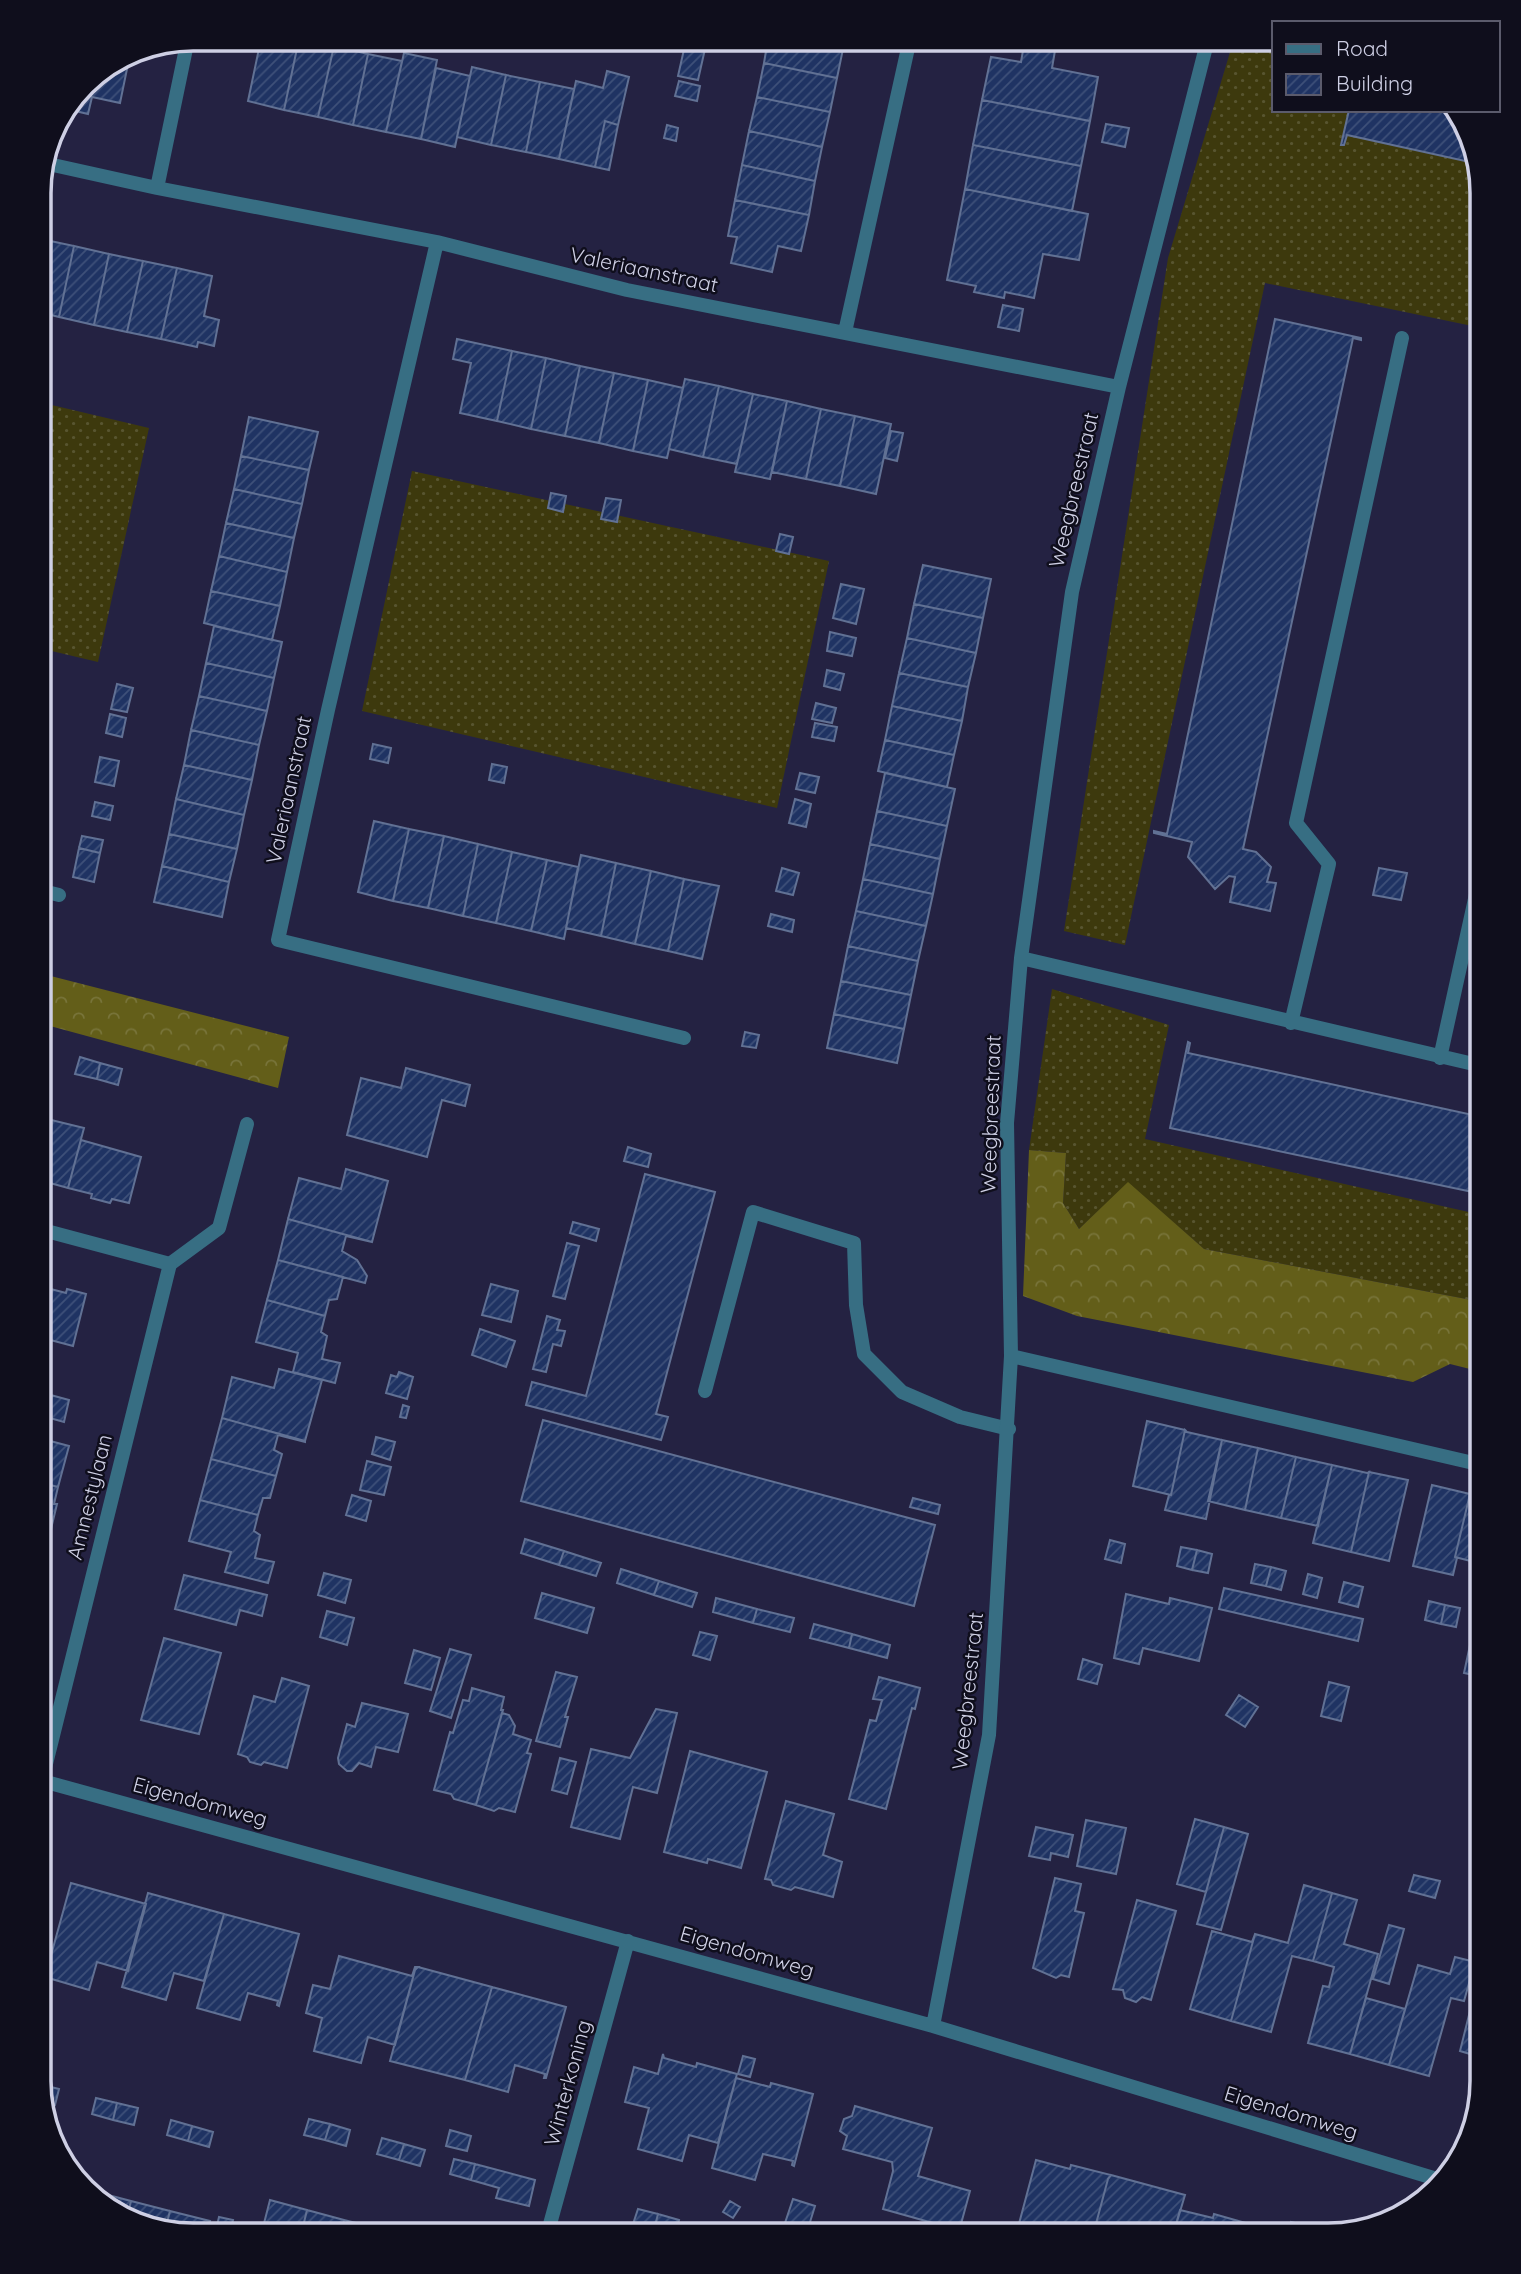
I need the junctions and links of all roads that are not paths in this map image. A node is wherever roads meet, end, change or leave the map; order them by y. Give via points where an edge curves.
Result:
1 (186, 51) edge
2 (907, 51) edge
3 (1205, 51) edge
4 (54, 165) edge
5 (157, 188) junction
6 (437, 242) junction
7 (845, 332) junction
8 (1402, 338) dead end
9 (1119, 387) junction
10 (51, 893) edge
11 (59, 895) dead end
12 (1470, 922) edge
13 (1021, 958) junction
14 (1291, 1023) junction
15 (684, 1038) dead end
16 (1440, 1058) junction
17 (1470, 1064) edge
18 (247, 1124) dead end
19 (51, 1232) edge
20 (170, 1264) junction
21 (1011, 1356) junction
22 (705, 1391) dead end
23 (1009, 1429) junction
24 (1470, 1462) edge
25 (51, 1736) edge
26 (51, 1783) edge
27 (628, 1941) junction
28 (933, 2026) junction
29 (1433, 2178) edge
30 (550, 2223) edge

1 - 5 street
2 - 7 street
3 - 9 street, Weegbreestraat
4 - 5 street, Valeriaanstraat
5 - 6 street, Valeriaanstraat
6 - 7 street, Valeriaanstraat via 627,290
6 - 15 street, Valeriaanstraat via 278,940
7 - 9 street, Valeriaanstraat
8 - 14 street via 1296,823 1329,864
9 - 13 street, Weegbreestraat via 1072,592
10 - 11 street
12 - 16 street
13 - 14 street
13 - 21 street, Weegbreestraat via 1007,1123
14 - 16 street
16 - 17 street
18 - 20 street via 219,1228
19 - 20 street
20 - 25 street, Amnestylaan
21 - 23 street, Weegbreestraat
21 - 24 street
22 - 23 street via 753,1212 854,1243 856,1305 864,1354 902,1392 960,1417
23 - 28 street, Weegbreestraat via 989,1735
26 - 27 street, Eigendomweg
27 - 28 street, Eigendomweg
27 - 30 street, Winterkoning
28 - 29 street, Eigendomweg

